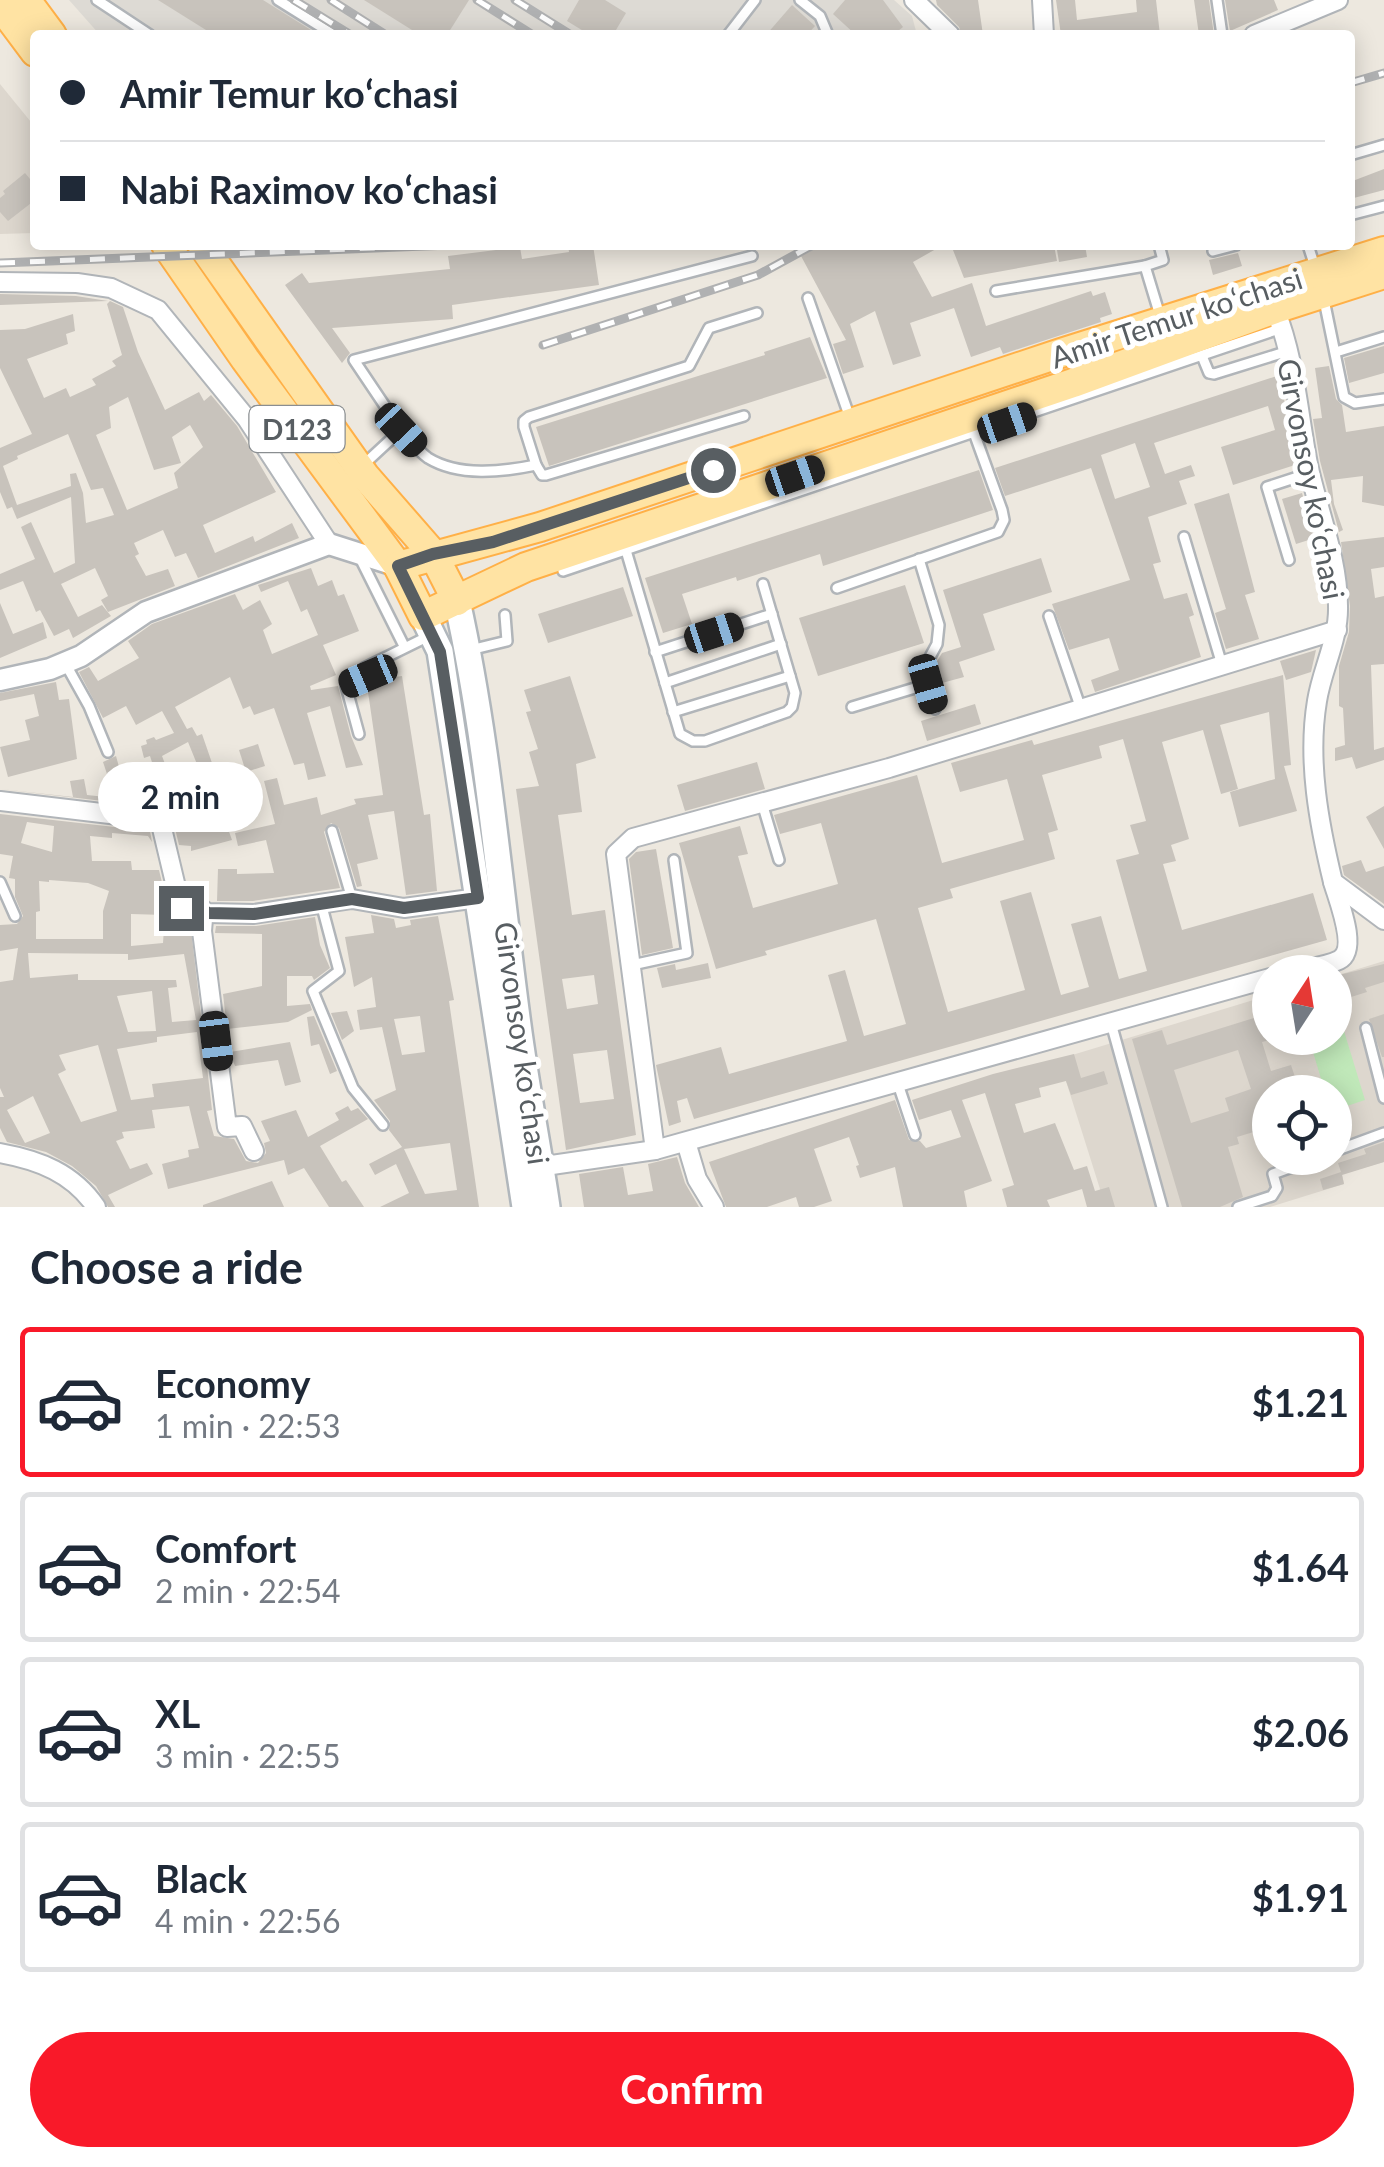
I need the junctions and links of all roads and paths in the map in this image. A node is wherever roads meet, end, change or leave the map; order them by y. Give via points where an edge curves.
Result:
1 (26, 0) edge
2 (97, 0) edge
3 (278, 0) edge
4 (755, 0) edge
5 (800, 0) edge
6 (914, 0) edge
7 (1042, 0) edge
8 (1217, 0) edge
9 (1338, 0) edge
10 (0, 5) edge
11 (821, 18) junction
12 (48, 30) edge
13 (142, 30) edge
14 (326, 30) edge
15 (732, 30) edge
16 (819, 30) edge
17 (826, 30) edge
18 (945, 30) edge
19 (1044, 30) edge
20 (1221, 30) edge
21 (1266, 30) edge
22 (30, 45) edge
23 (1384, 145) edge
24 (1355, 154) edge
25 (1384, 206) edge
26 (1355, 214) edge
27 (169, 250) edge
28 (206, 250) edge
29 (1161, 250) edge
30 (1217, 250) edge
31 (1213, 251) dead end
32 (1384, 251) edge
33 (752, 256) dead end
34 (1145, 266) junction
35 (1316, 270) edge
36 (1384, 274) edge
37 (0, 282) edge
38 (996, 291) dead end
39 (808, 298) dead end
40 (757, 313) dead end
41 (1278, 318) junction
42 (1161, 322) junction
43 (1384, 337) edge
44 (1288, 351) junction
45 (1336, 352) junction
46 (1061, 354) junction
47 (1202, 356) junction
48 (1073, 383) junction
49 (1384, 399) edge
50 (744, 416) dead end
51 (852, 423) junction
52 (972, 426) junction
53 (401, 430) junction
54 (536, 465) junction
55 (359, 469) junction
56 (1310, 473) junction
57 (1184, 537) dead end
58 (624, 543) junction
59 (329, 544) junction
60 (358, 554) junction
61 (433, 554) junction
62 (919, 559) junction
63 (1289, 560) dead end
64 (398, 566) junction
65 (563, 572) dead end
66 (763, 584) dead end
67 (837, 588) dead end
68 (457, 600) junction
69 (772, 614) junction
70 (505, 615) dead end
71 (1049, 616) dead end
72 (428, 626) junction
73 (1337, 630) junction
74 (781, 644) junction
75 (404, 646) junction
76 (468, 650) junction
77 (655, 652) junction
78 (65, 663) junction
79 (1222, 665) junction
80 (790, 676) junction
81 (0, 680) edge
82 (665, 683) junction
83 (928, 684) junction
84 (852, 707) dead end
85 (935, 708) dead end
86 (1081, 709) junction
87 (674, 712) junction
88 (359, 734) dead end
89 (108, 752) dead end
90 (0, 800) edge
91 (762, 803) junction
92 (332, 831) dead end
93 (674, 860) dead end
94 (778, 860) dead end
95 (0, 882) edge
96 (1333, 882) junction
97 (478, 898) junction
98 (352, 899) junction
99 (321, 903) junction
100 (208, 913) junction
101 (15, 916) dead end
102 (1384, 920) edge
103 (1344, 955) edge
104 (629, 966) junction
105 (1252, 983) edge
106 (1110, 1020) junction
107 (1366, 1028) dead end
108 (897, 1082) junction
109 (1384, 1098) edge
110 (382, 1125) dead end
111 (1384, 1134) edge
112 (915, 1135) dead end
113 (686, 1142) junction
114 (1352, 1145) edge
115 (655, 1150) junction
116 (254, 1151) dead end
117 (0, 1152) edge
118 (530, 1168) junction
119 (1273, 1175) edge
120 (96, 1207) edge
121 (525, 1207) edge
122 (547, 1207) edge
123 (714, 1207) edge
124 (1162, 1207) edge
125 (1238, 1207) edge

1 - 12 main road
2 - 13 lane
3 - 14 lane
4 - 15 lane
5 - 11 lane
6 - 18 street
7 - 19 street
8 - 20 lane
9 - 21 street
10 - 22 main road
11 - 16 lane
11 - 17 lane
23 - 24 lane
25 - 26 lane
27 - 64 main road, Girvonsoy koʻchasi / D123
28 - 55 main road, Girvonsoy koʻchasi / D123
29 - 34 lane via 1163,260
30 - 31 lane
32 - 35 main road, Amir Temur koʻchasi
33 - 53 lane via 354,360
34 - 38 lane
34 - 42 lane
35 - 36 main road, Amir Temur koʻchasi
35 - 41 main road, Amir Temur koʻchasi
35 - 42 main road, Amir Temur koʻchasi
35 - 45 lane
37 - 59 street via 111,288 158,310 246,419
39 - 51 lane
40 - 54 lane via 709,328 689,366 528,416 524,426
41 - 44 street, Girvonsoy koʻchasi
41 - 47 lane
41 - 48 main road, Amir Temur koʻchasi
42 - 46 main road, Amir Temur koʻchasi
43 - 45 lane
44 - 47 lane via 1214,374
44 - 56 street, Girvonsoy koʻchasi
45 - 49 lane via 1346,400
46 - 48 main road
46 - 51 main road, Amir Temur koʻchasi
47 - 52 lane
48 - 52 main road, Amir Temur koʻchasi
50 - 54 lane via 546,475
51 - 61 main road, Amir Temur koʻchasi via 493,542
52 - 58 main road, Amir Temur koʻchasi
52 - 62 lane via 1002,526
53 - 54 lane via 425,456 450,469
53 - 55 lane
55 - 61 main road, Girvonsoy koʻchasi / D123
56 - 63 lane via 1267,487
56 - 73 street, Girvonsoy koʻchasi via 1333,562
57 - 79 lane
58 - 65 lane
58 - 68 main road, Amir Temur koʻchasi via 526,567
58 - 77 lane
59 - 60 street
59 - 78 street via 146,612
60 - 64 street
60 - 75 lane
61 - 64 main road, Amir Temur koʻchasi
61 - 68 main road, Girvonsoy koʻchasi / D123
62 - 67 lane
62 - 83 lane via 940,626 924,668
64 - 72 main road, Girvonsoy koʻchasi / D123
66 - 69 lane
68 - 72 main road, Amir Temur koʻchasi
68 - 76 main road, Girvonsoy koʻchasi
69 - 74 lane
69 - 77 lane
70 - 76 lane via 508,641
71 - 86 lane
72 - 75 lane
72 - 97 main road, Girvonsoy koʻchasi via 440,652
73 - 79 street
73 - 96 street, Girvonsoy koʻchasi via 1313,734 1318,815
74 - 80 lane
74 - 82 lane
75 - 88 lane via 346,686
76 - 118 main road, Girvonsoy koʻchasi
77 - 82 lane
78 - 81 street
78 - 89 lane
79 - 86 street
80 - 87 lane
80 - 87 lane via 795,693 787,712 706,741 680,734
82 - 87 lane
83 - 84 lane
83 - 85 lane
86 - 91 street
90 - 100 street via 160,820 181,908
91 - 94 lane
91 - 104 street via 622,844 616,854
92 - 98 lane
93 - 104 lane via 687,953
95 - 101 lane
96 - 102 street
96 - 103 street, Girvonsoy koʻchasi via 1349,940
97 - 98 street via 404,908
97 - 118 main road, Girvonsoy koʻchasi
98 - 99 street
99 - 100 street via 254,914
99 - 110 lane via 339,971 314,990 353,1088
100 - 116 street via 202,931 227,1128 242,1126
104 - 115 street
105 - 106 street
106 - 108 street
106 - 124 lane
107 - 109 lane
108 - 112 lane
108 - 113 street
111 - 114 lane
113 - 115 street
113 - 123 street
115 - 118 street
117 - 120 street via 52,1165
118 - 121 main road, Girvonsoy koʻchasi
118 - 122 main road, Girvonsoy koʻchasi
119 - 125 lane via 1272,1196

